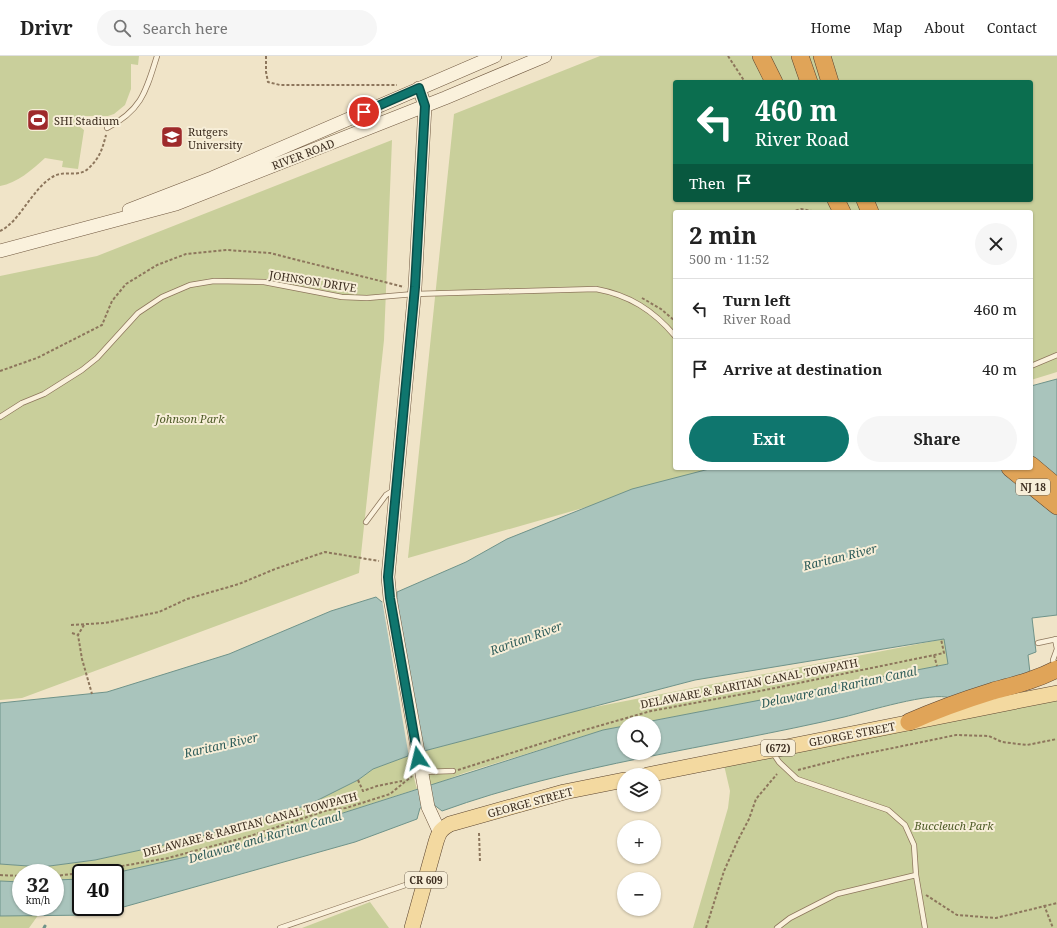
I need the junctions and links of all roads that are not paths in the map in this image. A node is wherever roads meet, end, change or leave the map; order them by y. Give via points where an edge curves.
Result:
1 (157, 56) edge
2 (496, 56) edge
3 (545, 56) edge
4 (761, 56) edge
5 (800, 56) edge
6 (822, 56) edge
7 (773, 80) edge
8 (808, 80) edge
9 (829, 80) edge
10 (419, 88) junction
11 (425, 106) junction
12 (107, 128) road end
13 (56, 238) junction
14 (0, 251) edge
15 (414, 294) junction
16 (673, 334) edge
17 (1057, 354) edge
18 (1033, 365) edge
19 (0, 417) edge
20 (1033, 467) edge
21 (1012, 470) edge
22 (1057, 488) edge
23 (396, 490) junction
24 (1057, 506) edge
25 (366, 522) dead end
26 (1056, 639) edge
27 (1038, 643) dead end
28 (1057, 669) edge
29 (1057, 693) edge
30 (909, 722) junction
31 (771, 750) junction
32 (453, 771) road end
33 (661, 772) edge
34 (419, 774) junction
35 (617, 781) edge
36 (439, 831) junction
37 (916, 875) junction
38 (427, 879) junction
39 (280, 928) edge
40 (412, 928) edge
41 (777, 928) edge
42 (925, 928) edge

1 - 12 lane via 146,93 132,111
2 - 10 main road, RIVER ROAD
3 - 11 main road, RIVER ROAD
4 - 7 highway
5 - 8 highway
6 - 9 highway
10 - 11 main road
10 - 13 main road, RIVER ROAD via 212,178
11 - 13 main road, RIVER ROAD via 176,204
11 - 15 main road
13 - 14 main road, RIVER ROAD
15 - 16 lane, JOHNSON DRIVE via 596,289 636,301 656,315
15 - 19 lane, JOHNSON DRIVE via 367,298 342,296 243,280 214,281 190,286 162,296 138,313 97,358 82,370
15 - 23 main road
17 - 18 lane
20 - 22 highway, NJ 18
21 - 24 highway, NJ 18
23 - 25 lane via 386,495
23 - 34 main road via 389,560 390,598
26 - 27 lane
26 - 28 lane via 1057,649 1053,660
28 - 30 highway via 1018,685 942,707
29 - 30 main road, GEORGE STREET / (672)
30 - 31 main road, GEORGE STREET / (672)
31 - 33 main road, GEORGE STREET / (672)
31 - 37 lane via 779,762 797,779 888,810 905,825 914,845
32 - 34 lane
34 - 36 main road via 428,807
35 - 36 main road, GEORGE STREET via 564,792 450,824
36 - 38 main road, CR 609
37 - 41 lane via 837,894 790,918
37 - 42 lane
38 - 39 lane
38 - 40 main road, CR 609

